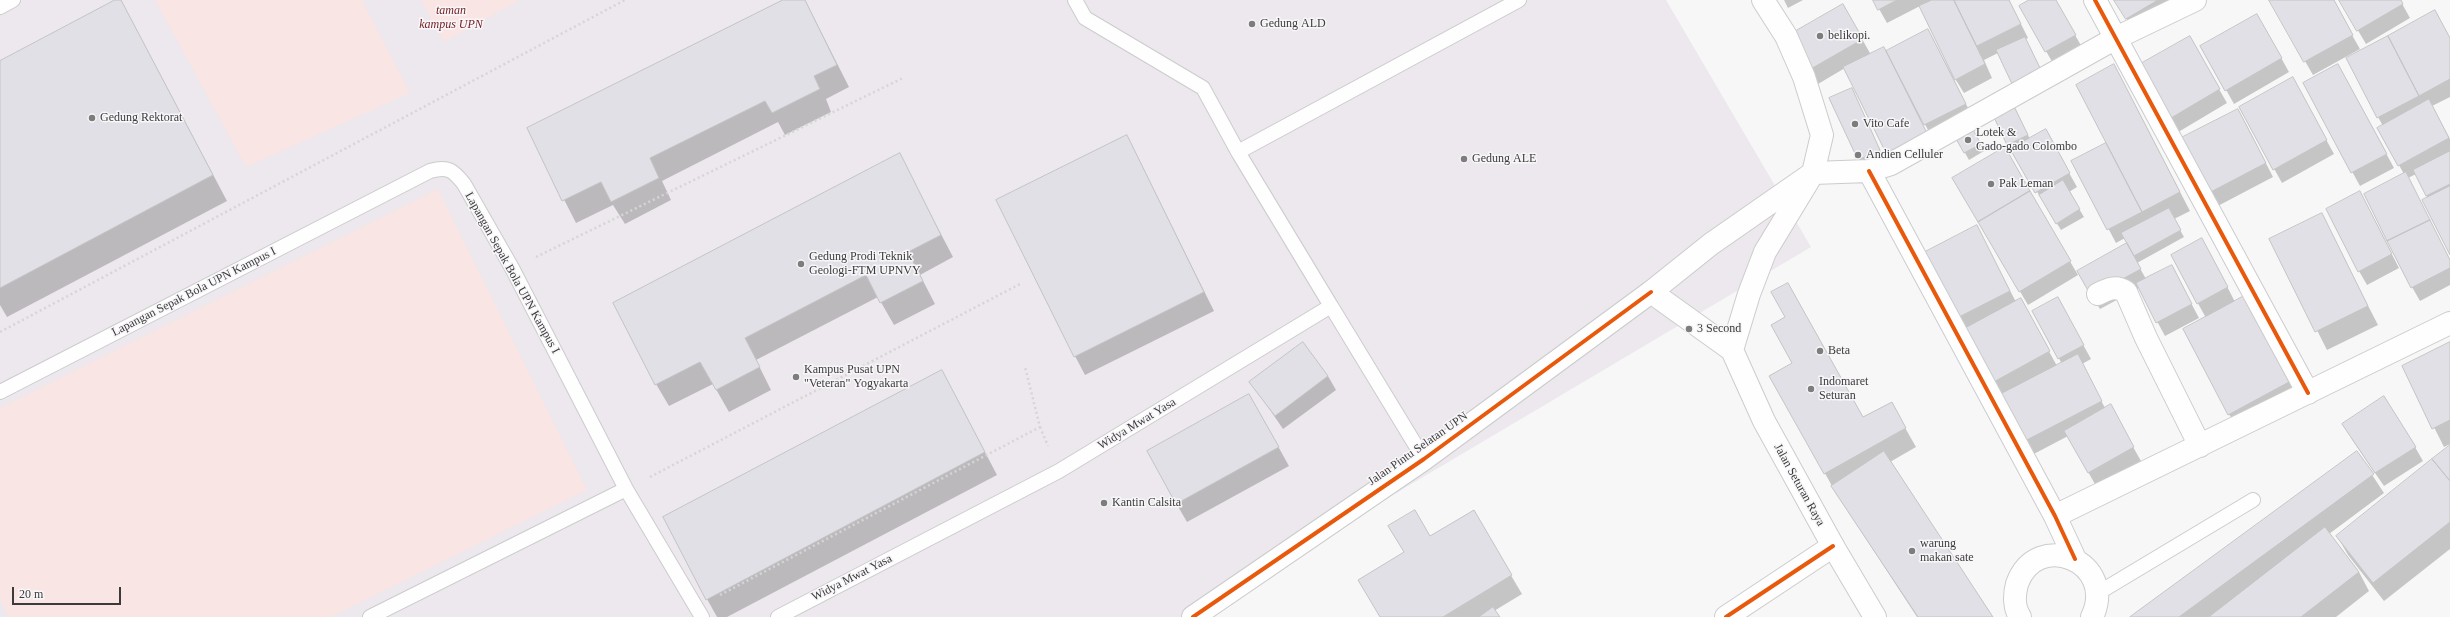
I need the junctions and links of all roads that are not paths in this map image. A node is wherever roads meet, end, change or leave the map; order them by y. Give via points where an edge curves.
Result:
1 (13, 0) edge
2 (1075, 0) edge
3 (1519, 0) edge
4 (1763, 0) edge
5 (2095, 0) edge
6 (2195, 0) edge
7 (0, 7) edge
8 (2116, 38) junction
9 (1238, 152) junction
10 (1869, 171) junction
11 (1813, 173) junction
12 (1651, 292) junction
13 (2098, 294) dead end
14 (1331, 306) junction
15 (2450, 323) edge
16 (1732, 350) junction
17 (0, 392) edge
18 (2308, 392) junction
19 (2200, 446) junction
20 (1424, 459) junction
21 (626, 489) junction
22 (2253, 500) dead end
23 (2054, 516) junction
24 (1833, 546) junction
25 (2075, 559) junction
26 (2098, 593) junction
27 (699, 612) edge
28 (2019, 616) edge
29 (370, 617) edge
30 (778, 617) edge
31 (1193, 617) edge
32 (1726, 617) edge
33 (1875, 617) edge
34 (2092, 617) edge

1 - 7 lane
2 - 9 lane via 1085,18 1203,88
3 - 9 lane
4 - 11 street via 1786,36 1804,77 1822,136
5 - 8 street
6 - 8 street
8 - 10 street via 1891,164
8 - 18 street
9 - 14 lane
10 - 11 street
10 - 23 street
11 - 12 street via 1711,244
11 - 16 street via 1766,252 1748,294
12 - 16 street
12 - 20 street, Jalan Pintu Selatan UPN
13 - 19 street via 2113,288 2120,288 2126,292
14 - 20 lane
14 - 30 lane, Widya Mwat Yasa via 1059,471
15 - 18 street
16 - 24 street, Jalan Seturan Raya via 1764,421
17 - 21 lane, Lapangan Sepak Bola UPN Kampus I via 442,167 455,173 464,184 512,268
18 - 19 street
19 - 23 street
20 - 31 street, Jalan Pintu Selatan UPN
21 - 27 lane
21 - 29 lane
22 - 26 lane
23 - 25 street
24 - 32 street
24 - 33 street, Jalan Seturan Raya
25 - 26 street via 2086,568 2094,580
25 - 28 street via 2050,556 2038,559 2027,567 2016,589 2015,603
26 - 34 street

